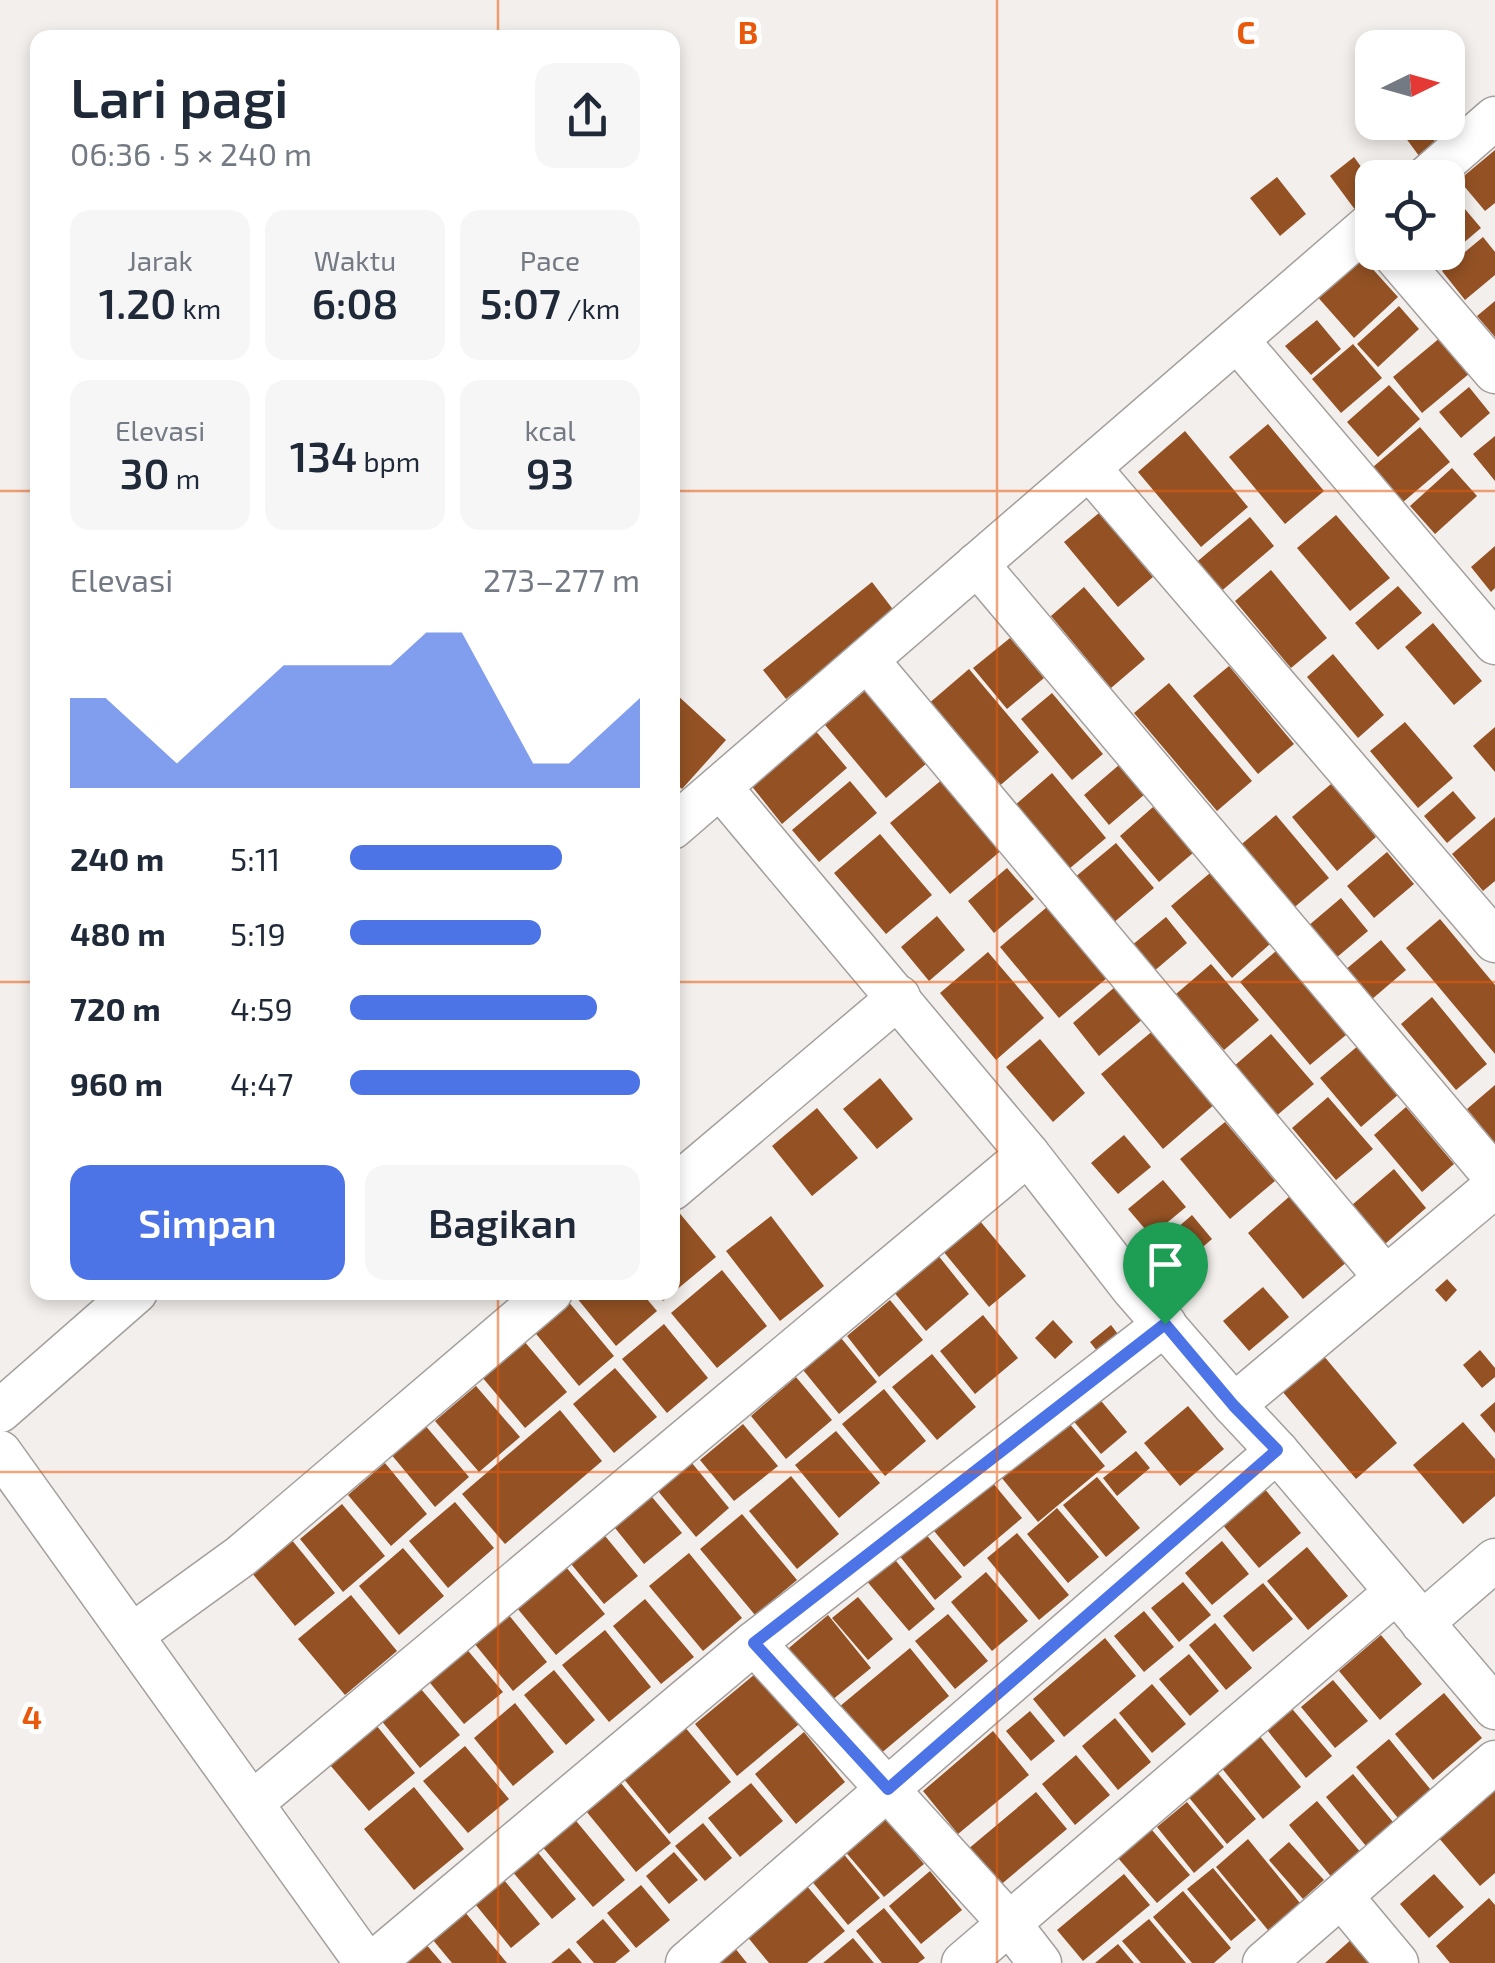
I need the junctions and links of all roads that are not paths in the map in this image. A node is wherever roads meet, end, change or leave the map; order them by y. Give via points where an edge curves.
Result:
1 (1495, 118) edge
2 (1447, 160) edge
3 (1355, 249) edge
4 (1408, 270) edge
5 (1237, 340) junction
6 (1495, 372) edge
7 (1089, 468) junction
8 (977, 564) junction
9 (1495, 643) edge
10 (867, 660) junction
11 (720, 787) junction
12 (680, 821) edge
13 (1495, 941) edge
14 (898, 997) junction
15 (1028, 1154) junction
16 (1495, 1176) edge
17 (680, 1182) edge
18 (1495, 1186) edge
19 (1385, 1277) junction
20 (127, 1300) edge
21 (541, 1300) edge
22 (1165, 1324) junction
23 (1234, 1406) junction
24 (0, 1410) edge
25 (1277, 1450) junction
26 (0, 1452) edge
27 (1495, 1560) edge
28 (1409, 1608) junction
29 (132, 1636) junction
30 (754, 1643) junction
31 (1495, 1708) edge
32 (1495, 1762) edge
33 (888, 1789) junction
34 (252, 1803) junction
35 (1341, 1896) junction
36 (1010, 1924) junction
37 (366, 1963) edge
38 (374, 1963) edge
39 (687, 1963) edge
40 (964, 1963) edge
41 (1040, 1963) edge
42 (1264, 1963) edge
43 (1398, 1963) edge

1 - 2 street
3 - 5 street
4 - 6 street
5 - 7 street
5 - 9 street
7 - 8 street
7 - 13 street
8 - 10 street
8 - 16 street
10 - 11 street
10 - 19 street
11 - 12 street
11 - 14 street
14 - 15 street
14 - 17 street
15 - 22 street
15 - 34 street
18 - 19 street
19 - 23 street
20 - 24 street
21 - 29 street via 240,1556
22 - 23 street
22 - 30 street
23 - 25 street
25 - 28 street
25 - 33 street
26 - 29 street
27 - 28 street
28 - 31 street
28 - 36 street
29 - 34 street
30 - 33 street
30 - 38 street
32 - 35 street
33 - 36 street
33 - 39 street
34 - 37 street
35 - 42 street
35 - 43 street
36 - 40 street
36 - 41 street

